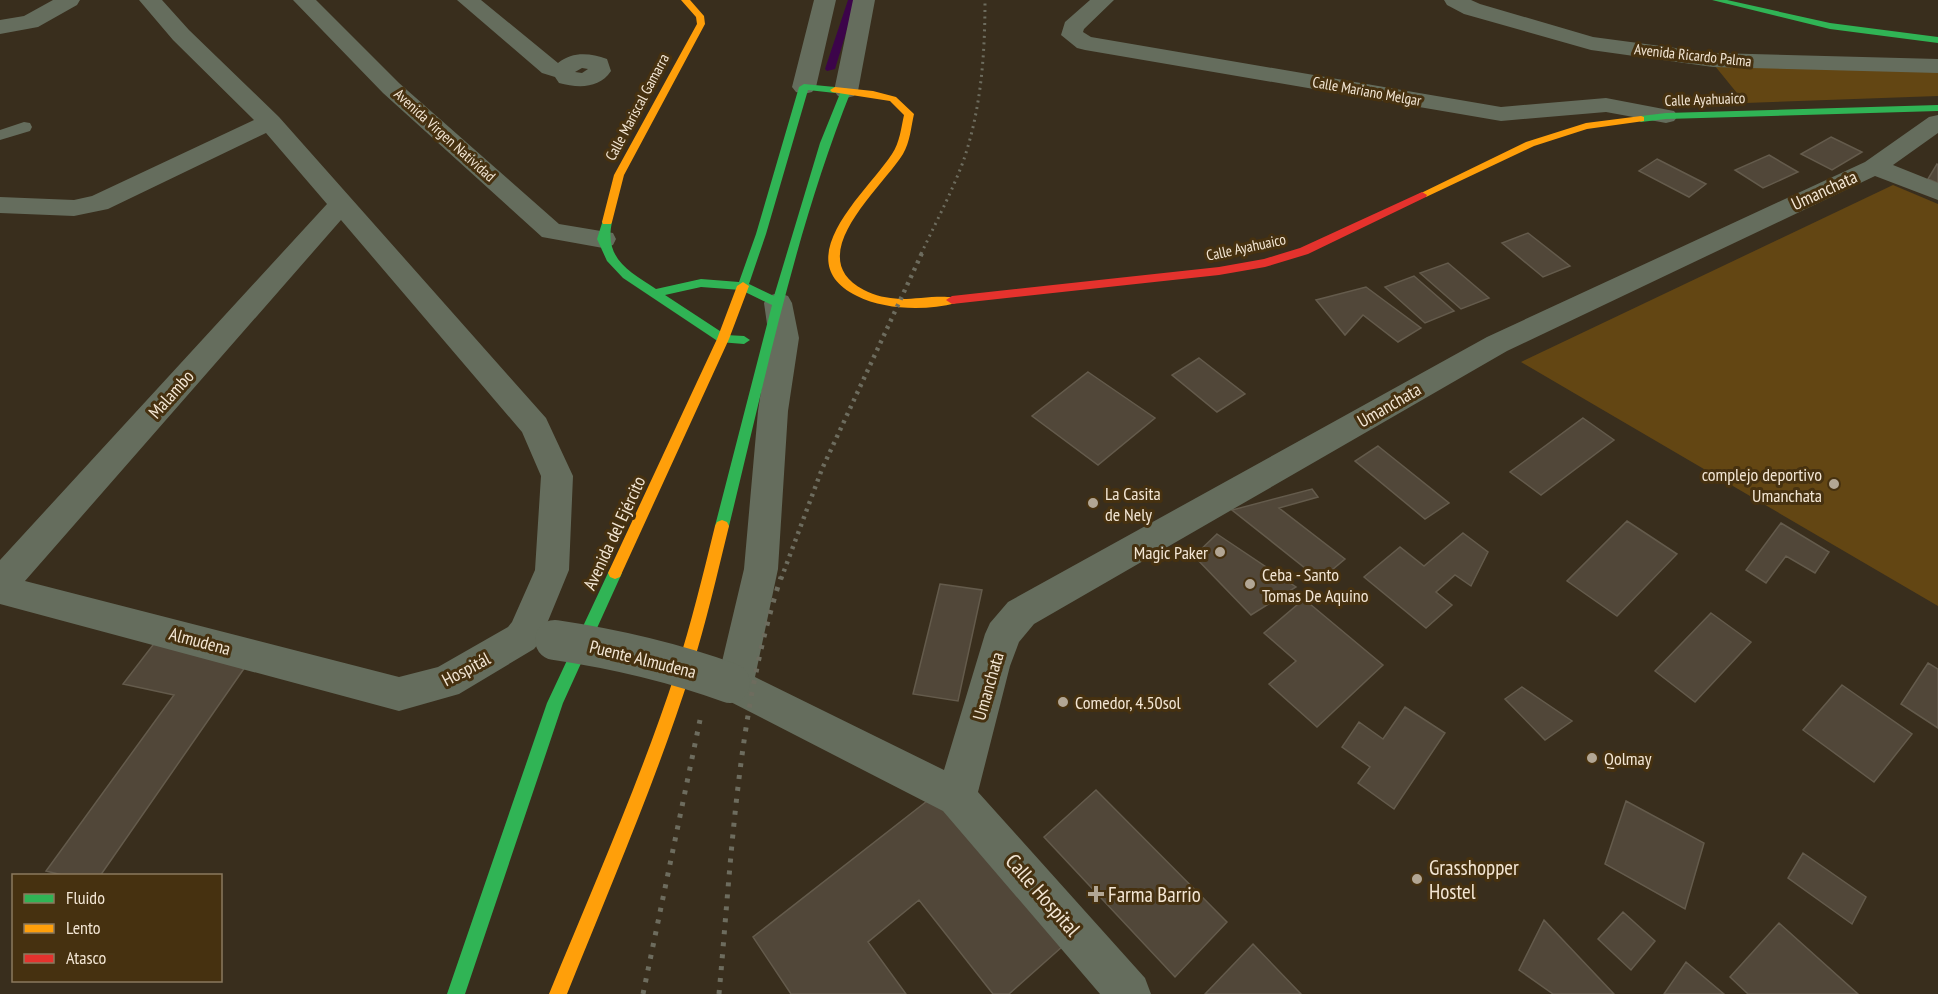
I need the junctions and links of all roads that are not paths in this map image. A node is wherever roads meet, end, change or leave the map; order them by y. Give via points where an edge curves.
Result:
1 (69, 0) edge
2 (150, 0) edge
3 (304, 0) edge
4 (468, 0) edge
5 (685, 0) edge
6 (825, 0) edge
7 (864, 0) edge
8 (1103, 0) edge
9 (1455, 0) edge
10 (1716, 0) edge
11 (0, 27) edge
12 (1938, 40) edge
13 (1938, 66) edge
14 (563, 72) dead end
15 (804, 87) junction
16 (846, 91) junction
17 (1938, 108) edge
18 (1666, 116) junction
19 (270, 122) junction
20 (1938, 123) edge
21 (24, 127) dead end
22 (0, 135) edge
23 (1874, 167) junction
24 (1938, 192) edge
25 (342, 203) junction
26 (0, 206) edge
27 (603, 239) junction
28 (743, 286) junction
29 (655, 293) junction
30 (777, 303) junction
31 (723, 339) junction
32 (768, 341) junction
33 (0, 584) edge
34 (0, 589) edge
35 (541, 636) junction
36 (733, 684) junction
37 (399, 694) joint
38 (957, 796) junction
39 (456, 994) edge
40 (558, 994) edge
41 (1129, 994) edge

1 - 11 street via 30,22
2 - 19 street
3 - 27 street, Avenida Virgen Natividad via 392,88 551,231
4 - 14 street via 550,68
5 - 27 main road, Calle Mariscal Gamarra via 700,16 701,24 619,175
6 - 15 street
7 - 16 street
8 - 18 street, Calle Mariano Melgar via 1073,27 1072,35 1085,44 1501,114 1606,105
9 - 13 street, Avenida Ricardo Palma via 1472,9 1591,43 1702,59
10 - 12 main road via 1830,26
15 - 16 main road, Calle Ayahuaico
15 - 28 main road, Avenida del Ejército
16 - 18 main road, Calle Ayahuaico via 893,99 909,114 904,141 845,226 833,250 832,262 843,283 869,297 898,303 934,303 1265,263 1304,251 1530,144 1586,126
16 - 30 main road via 825,143
17 - 18 main road, Calle Ayahuaico
19 - 25 street
19 - 26 street via 99,203 74,208
20 - 23 street, Umanchata
21 - 22 lane
23 - 24 street
23 - 38 street, Umanchata via 1497,344 1021,613 999,645
25 - 33 street, Malambo
25 - 35 street via 535,426 557,476 552,570
27 - 29 main road via 611,258 627,275
28 - 29 main road via 701,283
28 - 30 main road
28 - 31 main road, Avenida del Ejército
29 - 31 main road
30 - 32 main road
30 - 36 street via 784,338 773,411 761,569
31 - 32 main road
31 - 39 main road, Avenida del Ejército via 555,703
32 - 40 main road via 698,624 627,824
34 - 37 street, Almudena
35 - 36 street, Puente Almudena, bridge via 680,664
35 - 37 street, Hospitál via 521,638 446,682
36 - 38 street, Puente Almudena
38 - 41 street, Calle Hospital

